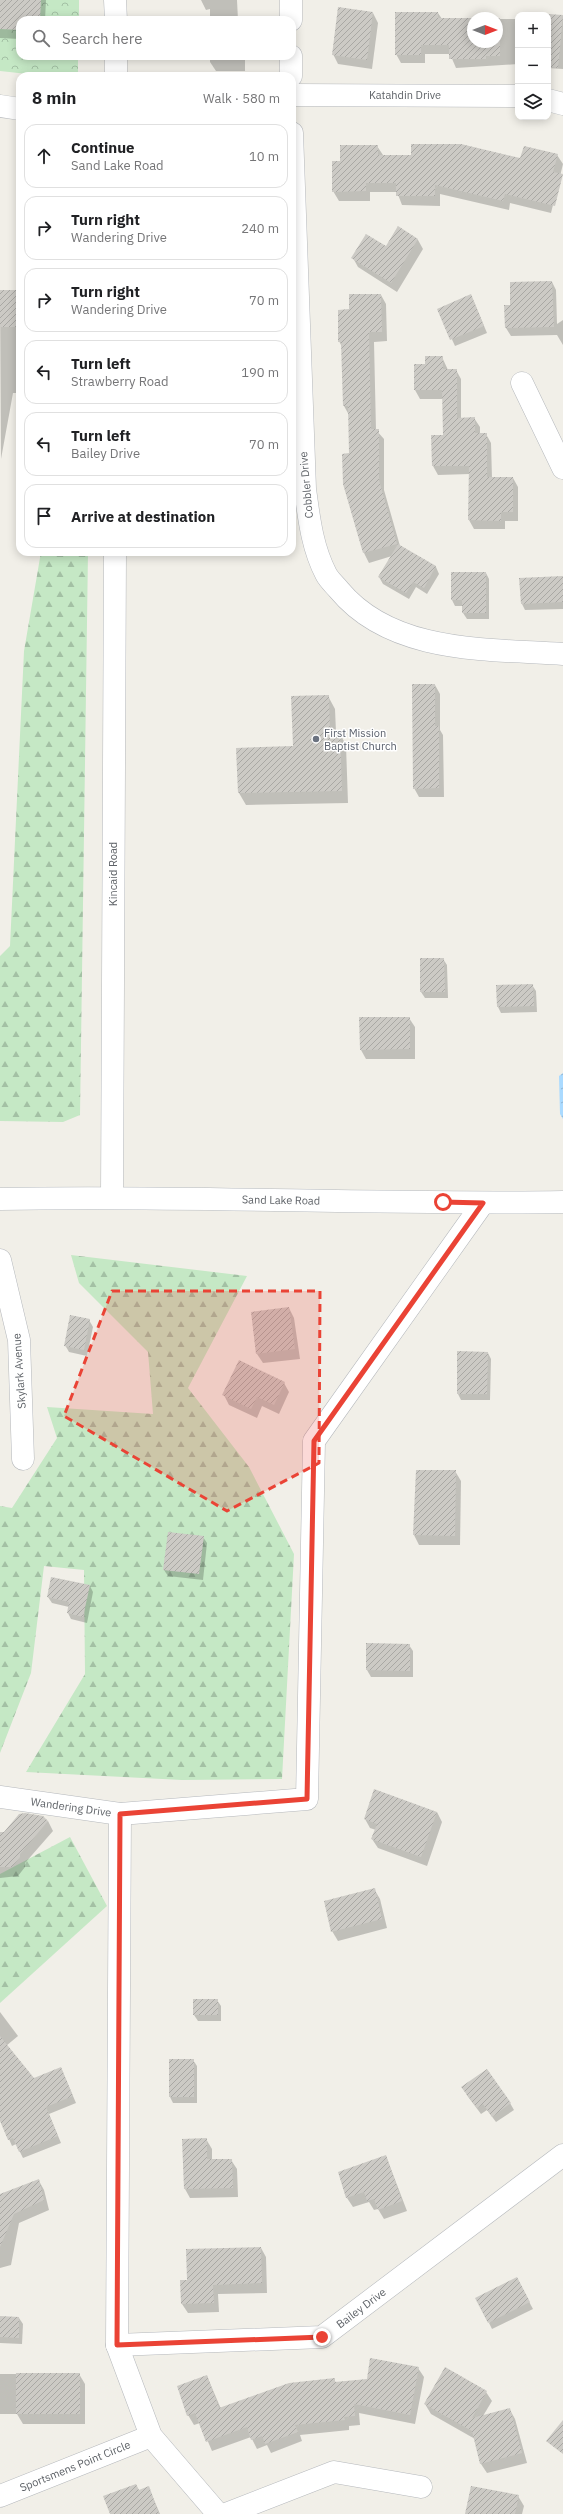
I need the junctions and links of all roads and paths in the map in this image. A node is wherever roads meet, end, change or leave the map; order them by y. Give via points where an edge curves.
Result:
1 (116, 0) edge
2 (291, 0) edge
3 (116, 16) edge
4 (291, 16) edge
5 (116, 60) edge
6 (291, 60) edge
7 (116, 72) edge
8 (291, 72) edge
9 (296, 95) edge
10 (515, 96) edge
11 (551, 101) edge
12 (563, 104) edge
13 (0, 106) edge
14 (16, 108) edge
15 (296, 243) edge
16 (522, 383) dead end
17 (563, 468) edge
18 (114, 556) edge
19 (563, 654) edge
20 (112, 1197) junction
21 (0, 1199) edge
22 (563, 1202) edge
23 (483, 1203) junction
24 (0, 1260) edge
25 (24, 1459) dead end
26 (0, 1797) edge
27 (120, 1814) junction
28 (563, 2155) edge
29 (117, 2345) junction
30 (150, 2436) junction
31 (421, 2487) dead end
32 (0, 2496) edge
33 (218, 2514) edge
34 (226, 2514) edge

1 - 3 street
2 - 4 street
5 - 7 street
6 - 8 street
9 - 10 street, Katahdin Drive
11 - 12 street
13 - 14 street
15 - 19 street, Cobbler Drive via 305,489 311,534 326,574 350,604 376,621 434,643
16 - 17 street
18 - 20 street, Kincaid Road
20 - 21 street, Sand Lake Road
20 - 23 street, Sand Lake Road
22 - 23 street, Sand Lake Road
23 - 27 street, Wandering Drive via 314,1441 307,1799
24 - 25 street, Skylark Avenue via 18,1340
26 - 27 street, Wandering Drive
27 - 29 street
28 - 29 street, Bailey Drive via 322,2337
29 - 30 street
30 - 32 street, Sportsmens Point Circle
30 - 33 street
31 - 34 street via 334,2472

